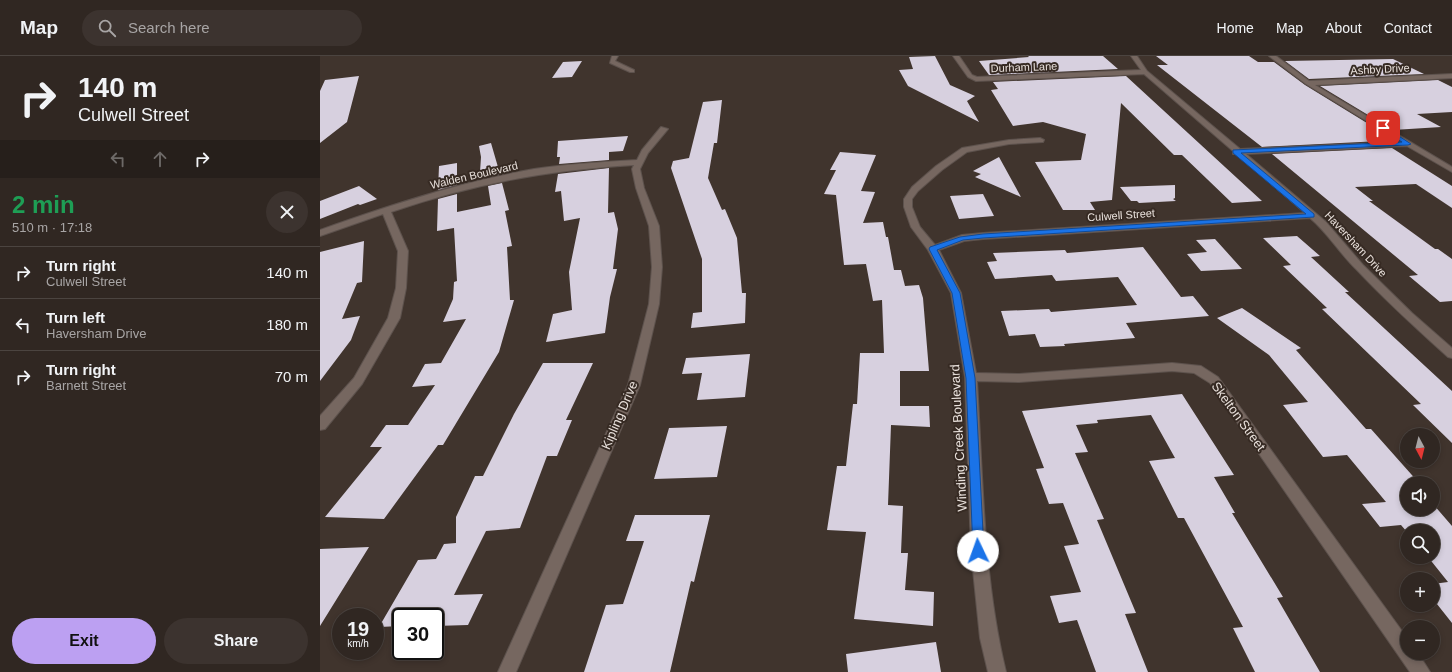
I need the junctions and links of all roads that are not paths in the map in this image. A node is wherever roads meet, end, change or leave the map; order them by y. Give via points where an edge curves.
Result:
1 (615, 56) edge
2 (956, 56) edge
3 (1134, 56) edge
4 (1272, 56) edge
5 (632, 71) dead end
6 (1145, 72) junction
7 (1452, 76) edge
8 (1308, 83) junction
9 (664, 129) dead end
10 (1040, 140) dead end
11 (1408, 144) junction
12 (1236, 152) junction
13 (639, 162) junction
14 (1452, 170) edge
15 (386, 210) junction
16 (1312, 215) junction
17 (320, 233) edge
18 (933, 249) junction
19 (1452, 354) edge
20 (971, 378) junction
21 (320, 424) edge
22 (1400, 643) edge
23 (1412, 660) edge
24 (507, 672) edge
25 (998, 672) edge
26 (1421, 672) edge

1 - 5 street via 612,62
2 - 6 street, Durham Lane via 970,76 976,79
3 - 6 street, Haversham Drive
4 - 8 street
6 - 12 street, Haversham Drive
7 - 8 street, Ashby Drive
8 - 11 street
9 - 13 street
10 - 18 street, Winding Creek Boulevard via 1009,142 965,150 915,189 908,198 908,207 916,227
11 - 12 street
11 - 14 street
12 - 16 street, Haversham Drive
13 - 15 street, Walden Boulevard via 533,172 439,194
13 - 24 street, Kipling Drive via 636,169 654,226 657,267 654,304 636,378
15 - 17 street, Walden Boulevard
15 - 21 street via 403,251 401,288 394,318 358,381
16 - 18 street, Culwell Street via 983,236 962,238
16 - 19 street, Haversham Drive via 1323,224 1359,267
18 - 20 street, Winding Creek Boulevard via 956,293
20 - 22 street, Skelton Street via 1019,378 1112,370 1197,369 1214,380
20 - 25 street, Winding Creek Boulevard via 978,551 989,638
23 - 26 street, Skelton Street

